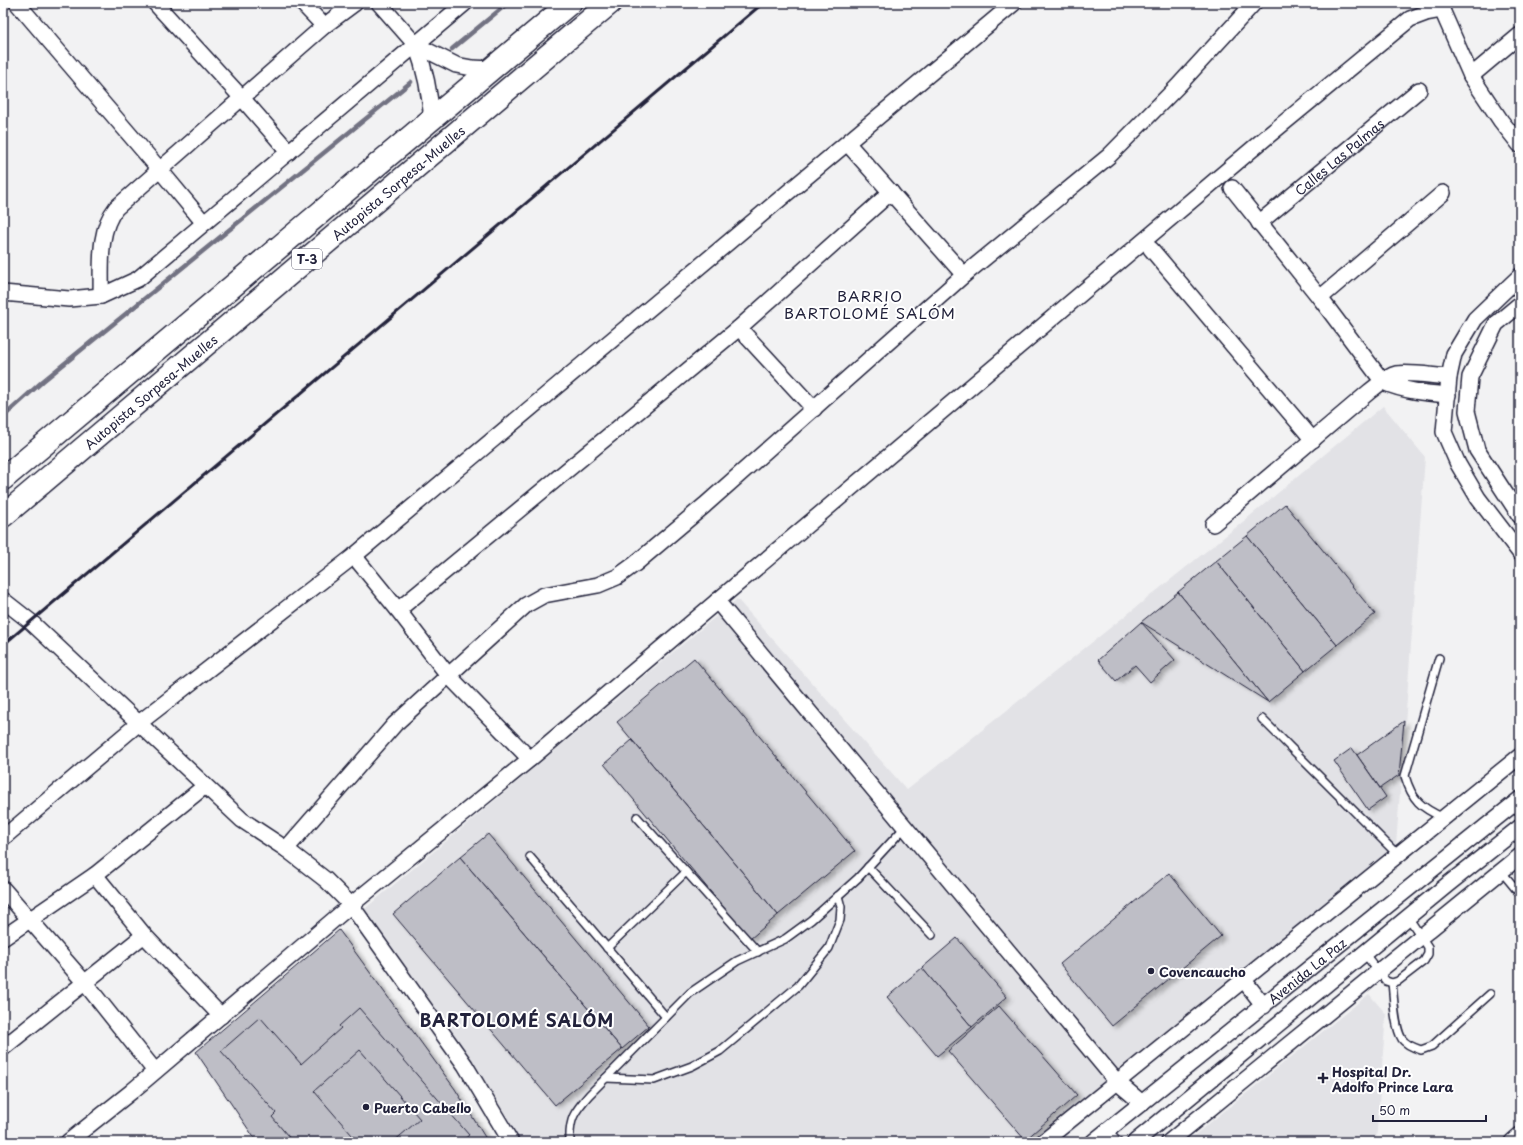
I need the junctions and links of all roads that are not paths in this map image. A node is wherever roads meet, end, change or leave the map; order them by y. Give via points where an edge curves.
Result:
1 (17, 3) edge
2 (155, 3) edge
3 (302, 3) edge
4 (355, 3) edge
5 (379, 3) edge
6 (465, 3) edge
7 (570, 3) edge
8 (610, 3) edge
9 (1014, 3) edge
10 (1254, 3) edge
11 (1443, 6) edge
12 (324, 26) junction
13 (1520, 35) edge
14 (416, 45) junction
15 (492, 69) junction
16 (1471, 76) junction
17 (1419, 90) dead end
18 (242, 98) junction
19 (432, 120) junction
20 (848, 144) junction
21 (1520, 145) edge
22 (289, 152) junction
23 (160, 170) junction
24 (1232, 188) dead end
25 (891, 192) junction
26 (1443, 193) dead end
27 (204, 223) junction
28 (1259, 223) junction
29 (1151, 249) dead end
30 (964, 275) junction
31 (1520, 276) edge
32 (3, 293) edge
33 (101, 296) junction
34 (1320, 298) junction
35 (1520, 304) edge
36 (739, 328) junction
37 (1449, 377) junction
38 (1383, 382) junction
39 (1448, 395) junction
40 (814, 409) junction
41 (1313, 440) junction
42 (3, 479) edge
43 (6, 516) edge
44 (1520, 516) edge
45 (1213, 524) dead end
46 (1520, 553) edge
47 (354, 556) junction
48 (3, 600) edge
49 (716, 600) junction
50 (398, 610) junction
51 (1440, 658) dead end
52 (448, 675) junction
53 (1262, 719) dead end
54 (140, 723) junction
55 (1520, 756) edge
56 (530, 759) junction
57 (205, 786) junction
58 (1520, 799) edge
59 (637, 817) dead end
60 (1444, 818) junction
61 (905, 827) junction
62 (1520, 827) edge
63 (3, 838) edge
64 (286, 850) junction
65 (1398, 855) junction
66 (1520, 856) edge
67 (530, 857) dead end
68 (868, 867) junction
69 (1501, 871) junction
70 (686, 872) junction
71 (95, 875) junction
72 (3, 889) edge
73 (1520, 894) edge
74 (838, 896) junction
75 (351, 905) junction
76 (1408, 917) junction
77 (30, 920) junction
78 (144, 935) junction
79 (932, 935) dead end
80 (1422, 935) junction
81 (3, 938) edge
82 (607, 948) junction
83 (758, 952) junction
84 (1364, 953) junction
85 (1378, 971) junction
86 (1243, 979) junction
87 (85, 983) junction
88 (1392, 983) junction
89 (1490, 994) dead end
90 (1264, 1006) junction
91 (222, 1016) junction
92 (666, 1017) junction
93 (3, 1048) edge
94 (155, 1071) junction
95 (606, 1078) junction
96 (1117, 1082) junction
97 (1142, 1103) junction
98 (1107, 1131) junction
99 (1520, 1135) edge
100 (68, 1142) edge
101 (511, 1142) edge
102 (570, 1142) edge
103 (1043, 1142) edge
104 (1093, 1142) edge
105 (1118, 1142) edge
106 (1135, 1142) edge
107 (1169, 1142) edge
108 (1512, 1142) edge

1 - 23 street
2 - 18 street
3 - 12 street
4 - 12 street
5 - 14 street
6 - 14 street
7 - 15 main road, Autopista Sorpesa-Muelles / T-3
8 - 43 main road, Autopista Sorpesa-Muelles / T-3
9 - 20 street
10 - 30 street via 1109,156
11 - 16 street
11 - 49 street via 1410,19
12 - 18 street
13 - 16 street
14 - 15 street via 456,65
14 - 19 street via 426,77
14 - 22 street
15 - 19 main road, Autopista Sorpesa-Muelles / T-3
16 - 21 street
17 - 28 street, Calles Las Palmas
18 - 22 street
18 - 23 street
19 - 42 main road, Autopista Sorpesa-Muelles / T-3
20 - 25 street
20 - 47 street
22 - 27 street
23 - 27 street
23 - 33 street via 109,216 102,248
24 - 28 street
25 - 30 street
25 - 36 street
26 - 34 street
27 - 33 street via 138,279
28 - 34 street
29 - 41 street
30 - 40 street
31 - 37 street via 1475,319 1454,354
32 - 33 street via 70,299
34 - 38 street
35 - 44 street via 1496,324 1470,377 1467,411 1477,450
36 - 40 street
36 - 50 street
37 - 38 street via 1395,374
37 - 39 street
38 - 39 street via 1419,392
38 - 41 street
39 - 46 street via 1444,432 1458,464 1478,498
40 - 52 street via 635,564 617,577 598,585 544,595 526,604
41 - 45 street
47 - 50 street
47 - 54 street
48 - 54 street via 31,622
49 - 56 street
49 - 61 street
50 - 52 street
51 - 60 lane via 1405,776 1417,803
52 - 56 street
52 - 64 street via 395,724
53 - 65 lane
54 - 57 street
54 - 63 street
55 - 60 street
56 - 75 street
57 - 64 street via 242,820
57 - 71 street
58 - 90 street, Avenida La Paz
59 - 70 lane
60 - 65 street
61 - 68 lane
61 - 96 street
62 - 76 street, Avenida La Paz
64 - 75 street via 326,880
65 - 86 street
66 - 69 street
67 - 82 lane
68 - 74 lane
68 - 79 lane
69 - 73 lane
69 - 80 street
70 - 82 lane
70 - 83 lane
71 - 77 street
71 - 78 street
72 - 77 street
74 - 83 lane via 785,939
74 - 95 lane via 841,907 840,920 829,948 798,986 720,1052 654,1080
75 - 91 street
75 - 101 street via 465,1066
76 - 80 lane
76 - 84 street, Avenida La Paz
77 - 81 street
77 - 87 street
78 - 87 street
78 - 91 street
80 - 85 street
80 - 88 lane via 1428,947 1424,961
82 - 92 lane
83 - 92 lane via 736,961 690,993
84 - 85 lane
84 - 106 street, Avenida La Paz
85 - 88 lane via 1386,981
85 - 107 street
86 - 90 street
86 - 96 street
87 - 93 street
87 - 94 street
88 - 89 lane via 1397,1025 1402,1040 1421,1050 1432,1046
90 - 97 street, Avenida La Paz
91 - 94 street
92 - 95 lane
94 - 100 street
95 - 102 lane via 575,1111
96 - 97 street
96 - 103 street
97 - 98 street, Avenida La Paz
98 - 104 street, Avenida La Paz
98 - 105 lane
99 - 108 street

